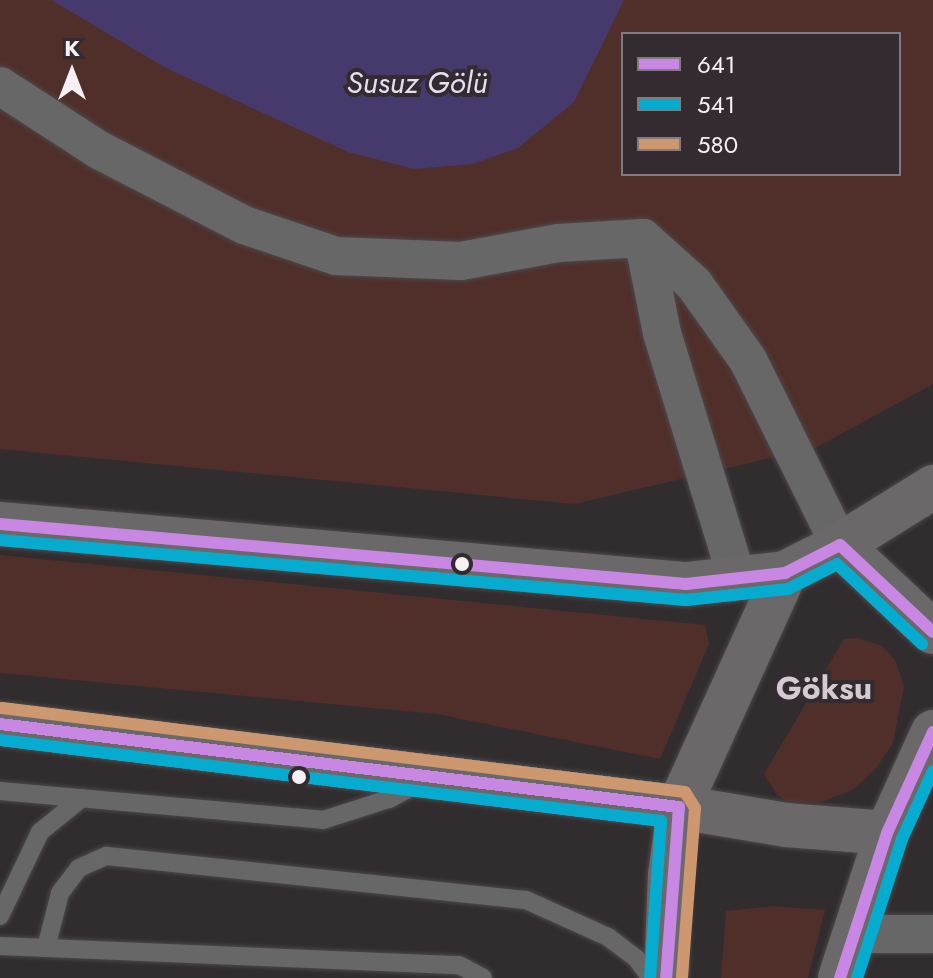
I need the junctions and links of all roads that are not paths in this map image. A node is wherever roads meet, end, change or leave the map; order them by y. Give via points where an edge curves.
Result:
1 (0, 86) edge
2 (643, 238) junction
3 (933, 487) edge
4 (0, 524) edge
5 (840, 545) junction
6 (785, 573) junction
7 (737, 578) junction
8 (933, 632) edge
9 (0, 724) edge
10 (933, 732) edge
11 (436, 773) junction
12 (0, 791) edge
13 (82, 798) junction
14 (679, 807) junction
15 (887, 833) junction
16 (0, 916) edge
17 (854, 934) junction
18 (933, 934) edge
19 (0, 946) edge
20 (46, 948) junction
21 (483, 978) edge
22 (651, 978) edge
23 (666, 978) edge
24 (840, 978) edge

1 - 2 street via 99,150 193,199 244,225 325,253 461,261 558,243
2 - 5 street via 694,284 748,360
2 - 7 street via 662,333
3 - 5 main road
4 - 7 main road via 674,583
5 - 6 main road
5 - 8 main road
6 - 7 main road
6 - 14 main road
9 - 11 main road
10 - 15 main road
11 - 13 lane via 389,799 323,820
11 - 14 main road
12 - 13 lane
13 - 16 lane via 40,832
14 - 15 main road via 786,825
14 - 23 main road
15 - 17 main road
17 - 18 street
17 - 24 main road
19 - 20 lane
20 - 21 lane via 459,965
20 - 22 lane via 60,893 79,868 106,856 526,900 608,937 636,958

